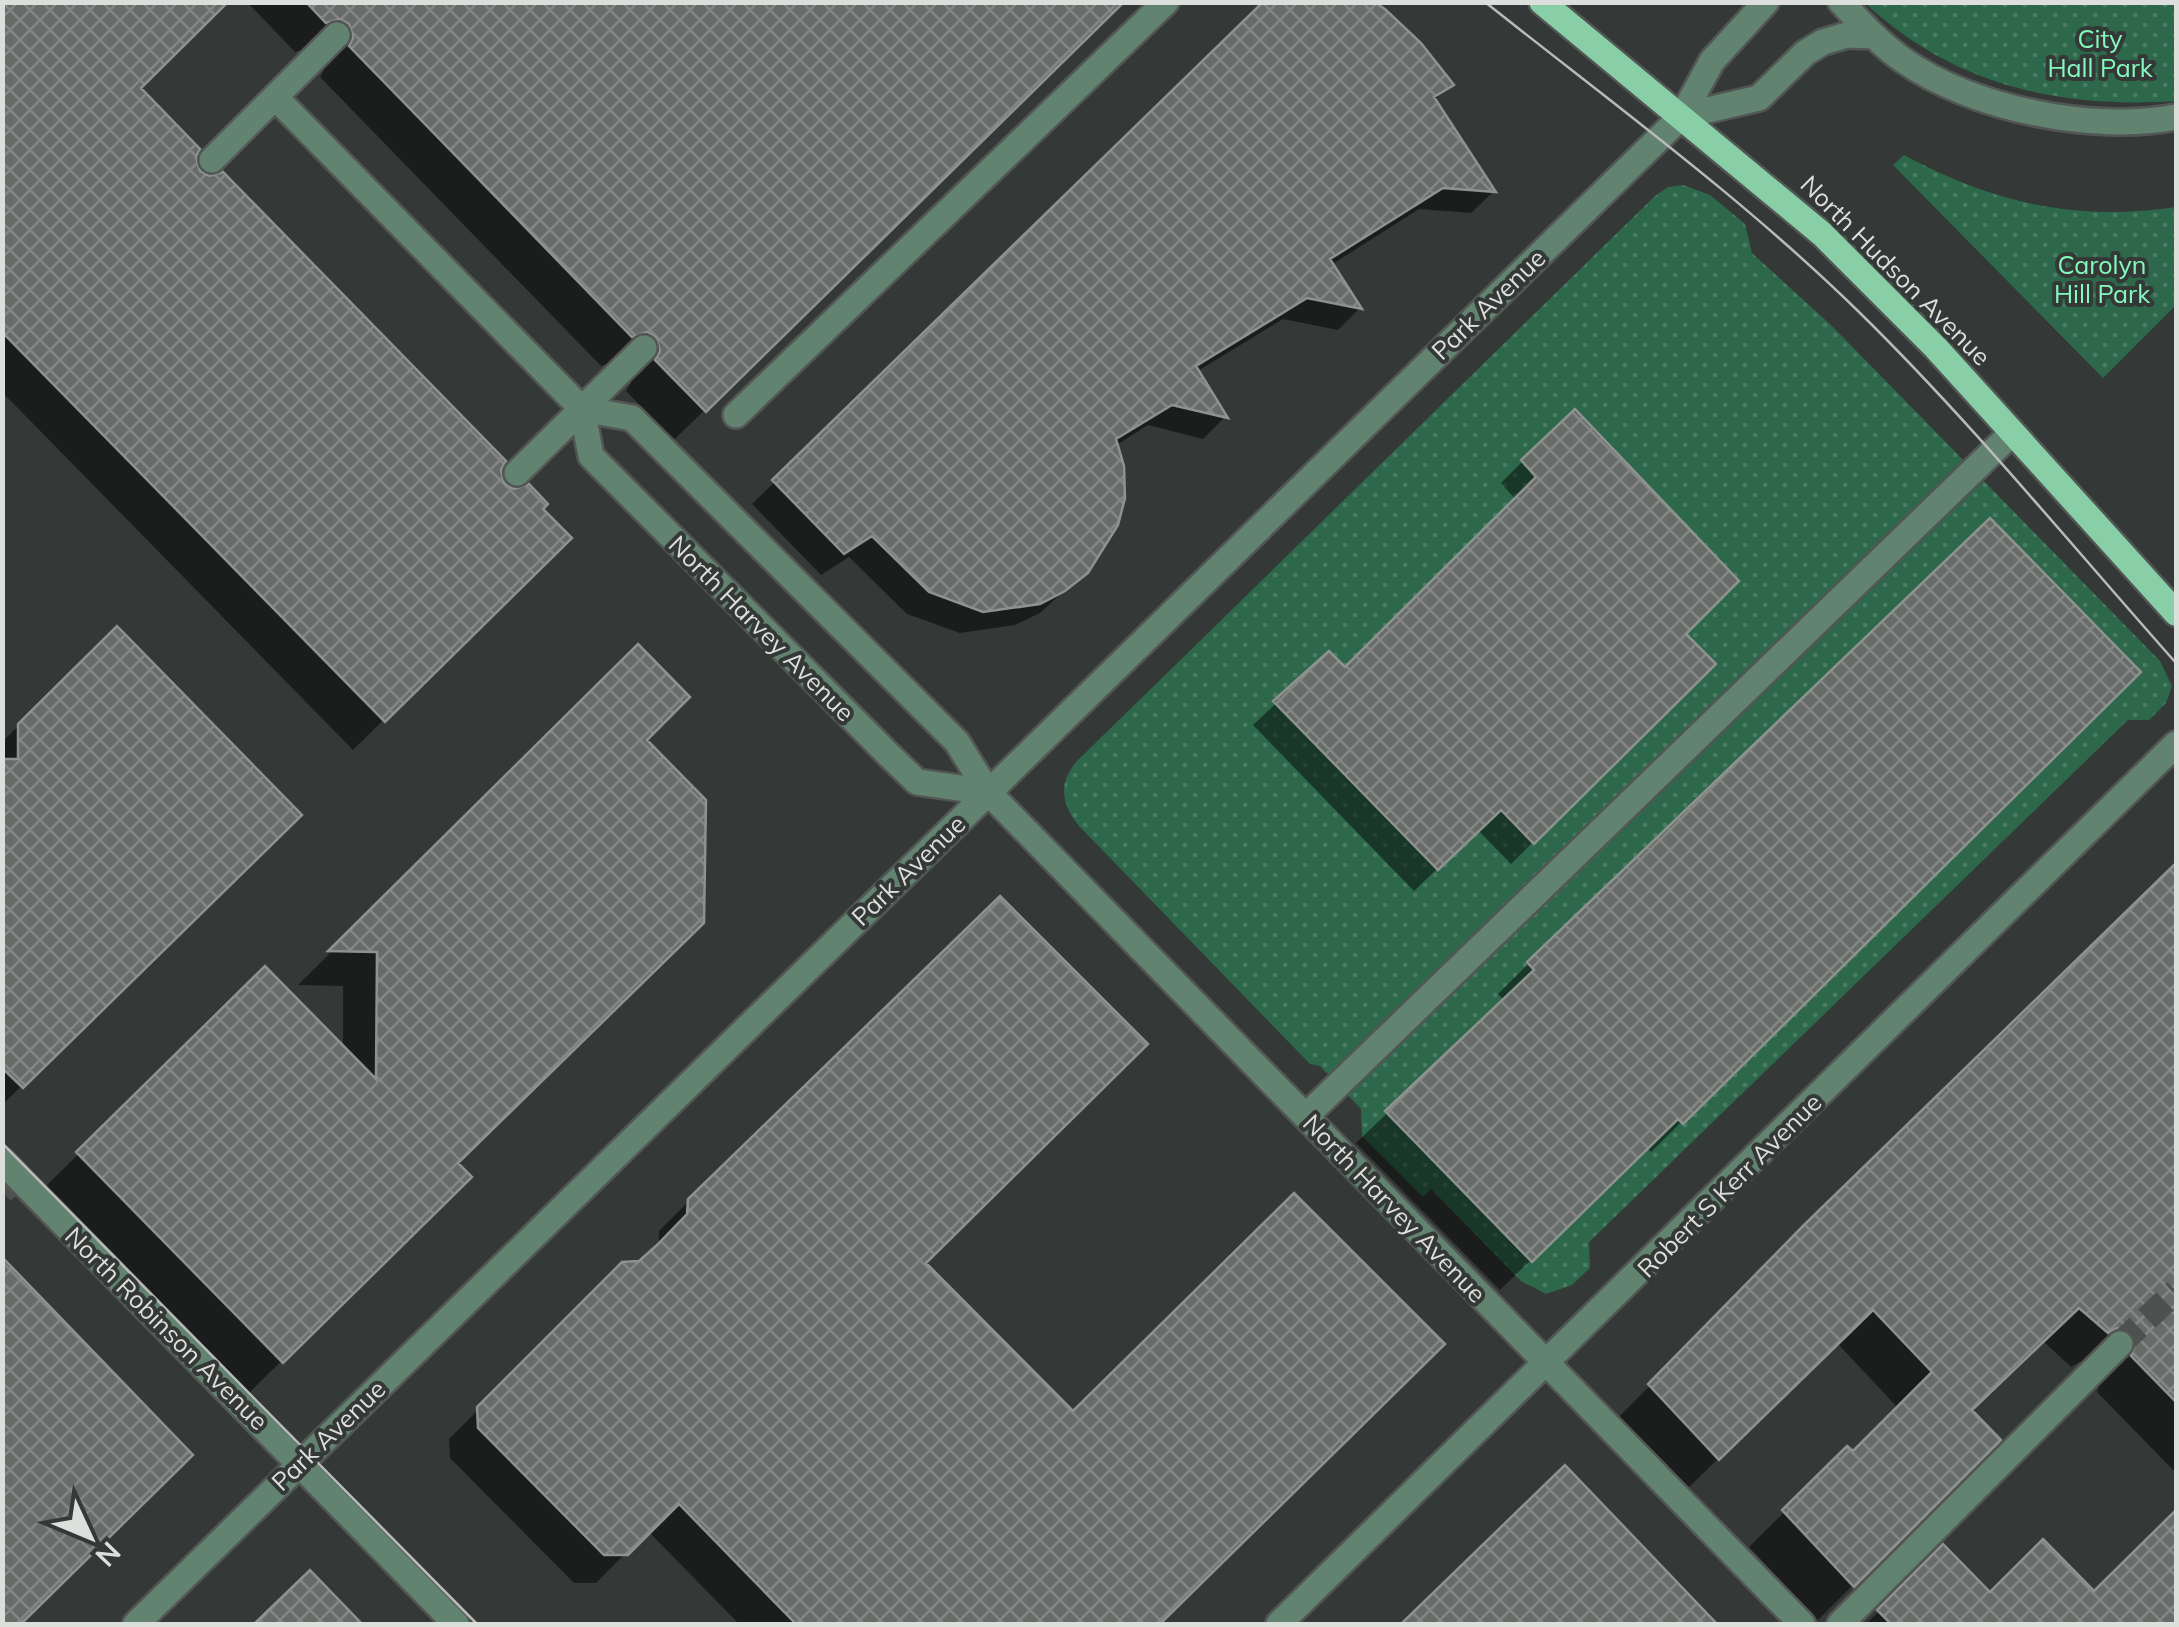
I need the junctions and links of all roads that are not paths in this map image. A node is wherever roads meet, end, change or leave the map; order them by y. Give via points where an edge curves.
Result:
1 (1166, 2) edge
2 (1542, 2) edge
3 (1766, 2) edge
4 (1841, 2) edge
5 (338, 34) dead end
6 (1874, 36) junction
7 (275, 97) junction
8 (1682, 116) junction
9 (2176, 117) edge
10 (212, 160) dead end
11 (644, 348) dead end
12 (582, 408) junction
13 (736, 416) dead end
14 (2012, 433) junction
15 (517, 473) dead end
16 (2176, 613) edge
17 (2176, 744) edge
18 (988, 792) junction
19 (1306, 1116) junction
20 (2, 1161) edge
21 (2120, 1344) tunnel mouth
22 (1547, 1365) junction
23 (300, 1463) junction
24 (136, 1624) edge
25 (456, 1624) edge
26 (1279, 1624) edge
27 (1802, 1624) edge
28 (1840, 1624) edge

1 - 13 street
2 - 8 main road, North Hudson Avenue
3 - 8 street, Park Avenue via 1712,62
4 - 6 street
5 - 7 street
6 - 8 street via 1823,42 1759,98
6 - 9 street via 1936,80 2011,107 2096,120
7 - 10 street
7 - 12 street
8 - 14 main road, North Hudson Avenue via 1822,234
8 - 18 street, Park Avenue
11 - 12 street
12 - 15 street
12 - 18 street, North Harvey Avenue via 632,418 957,742
12 - 18 street, North Harvey Avenue via 591,456 917,782
14 - 16 main road, North Hudson Avenue
14 - 19 street
17 - 22 street, Robert S Kerr Avenue
18 - 19 street, North Harvey Avenue
18 - 23 street, Park Avenue
19 - 22 street, North Harvey Avenue
20 - 23 street, North Robinson Avenue
21 - 28 street
22 - 26 street, Robert S Kerr Avenue
22 - 27 street, North Harvey Avenue
23 - 24 street, Park Avenue
23 - 25 street, North Robinson Avenue

